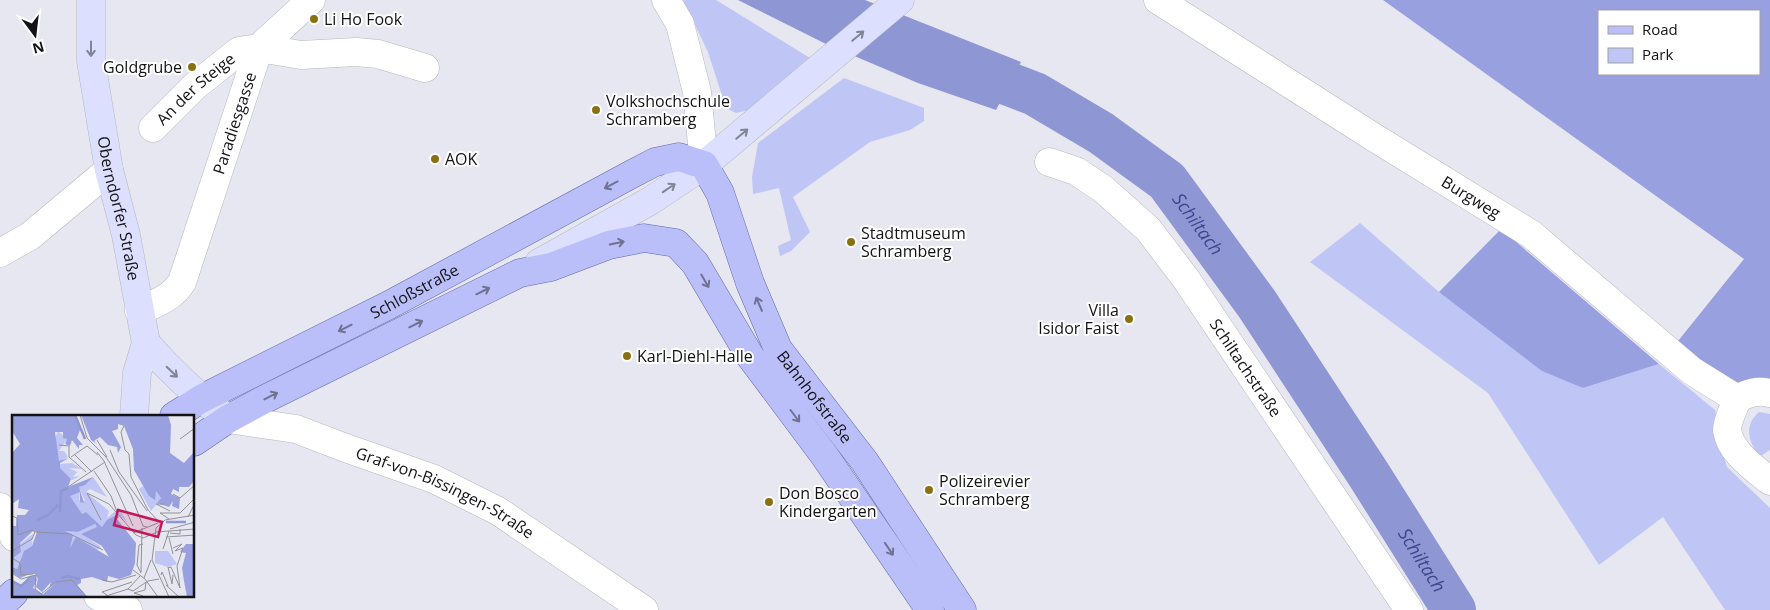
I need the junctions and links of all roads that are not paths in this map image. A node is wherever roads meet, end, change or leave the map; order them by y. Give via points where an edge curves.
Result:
1 (91, 0) edge
2 (311, 0) edge
3 (666, 0) edge
4 (1158, 0) edge
5 (897, 3) edge
6 (259, 48) junction
7 (426, 68) dead end
8 (153, 128) dead end
9 (1049, 162) dead end
10 (704, 165) junction
11 (109, 170) junction
12 (0, 253) edge
13 (520, 273) junction
14 (139, 311) junction
15 (146, 343) junction
16 (1770, 393) edge
17 (201, 399) junction
18 (1737, 399) junction
19 (134, 415) edge
20 (176, 415) edge
21 (228, 419) junction
22 (195, 441) edge
23 (1770, 481) edge
24 (0, 507) edge
25 (12, 533) edge
26 (12, 594) edge
27 (102, 598) edge
28 (0, 606) edge
29 (128, 610) edge
30 (644, 610) edge
31 (930, 610) edge
32 (962, 610) edge
33 (1409, 610) edge

1 -> 11 main road, Oberndorfer Straße via 91,61
2 - 6 street, An der Steige
3 - 10 street via 680,24 697,92
4 - 18 street, Burgweg via 1531,234 1692,371
10 -> 5 main road, Schloßstraße
6 - 7 street via 301,55 378,54
6 - 8 street, An der Steige via 239,51 195,86
6 - 14 street, Paradiesgasse via 182,282 176,292
9 - 33 street, Schiltachstraße via 1076,171 1103,189 1148,229 1186,279
13 -> 10 main road, Schloßstraße via 650,201
10 -> 17 main road, Schloßstraße via 679,157 654,162 389,305
32 -> 10 main road, Bahnhofstraße via 865,462 778,349 750,283 720,193
11 - 12 street via 30,236
11 - 14 main road, Oberndorfer Straße via 126,235
21 -> 13 main road, Schloßstraße
13 -> 31 main road, Bahnhofstraße via 551,267 609,244 644,238 676,243 695,263 750,356 824,455
14 - 15 main road, Oberndorfer Straße
15 -> 17 main road
15 - 19 main road, Oberndorfer Straße via 137,373
16 - 18 street via 1748,393
17 - 20 main road, Schloßstraße
17 - 21 main road
18 - 23 street via 1727,428 1732,445 1748,464
21 - 22 main road, Schloßstraße
21 - 30 street, Graf-von-Bissingen-Straße via 296,429 434,479 498,511
24 - 25 street
26 - 28 main road
27 - 29 street

